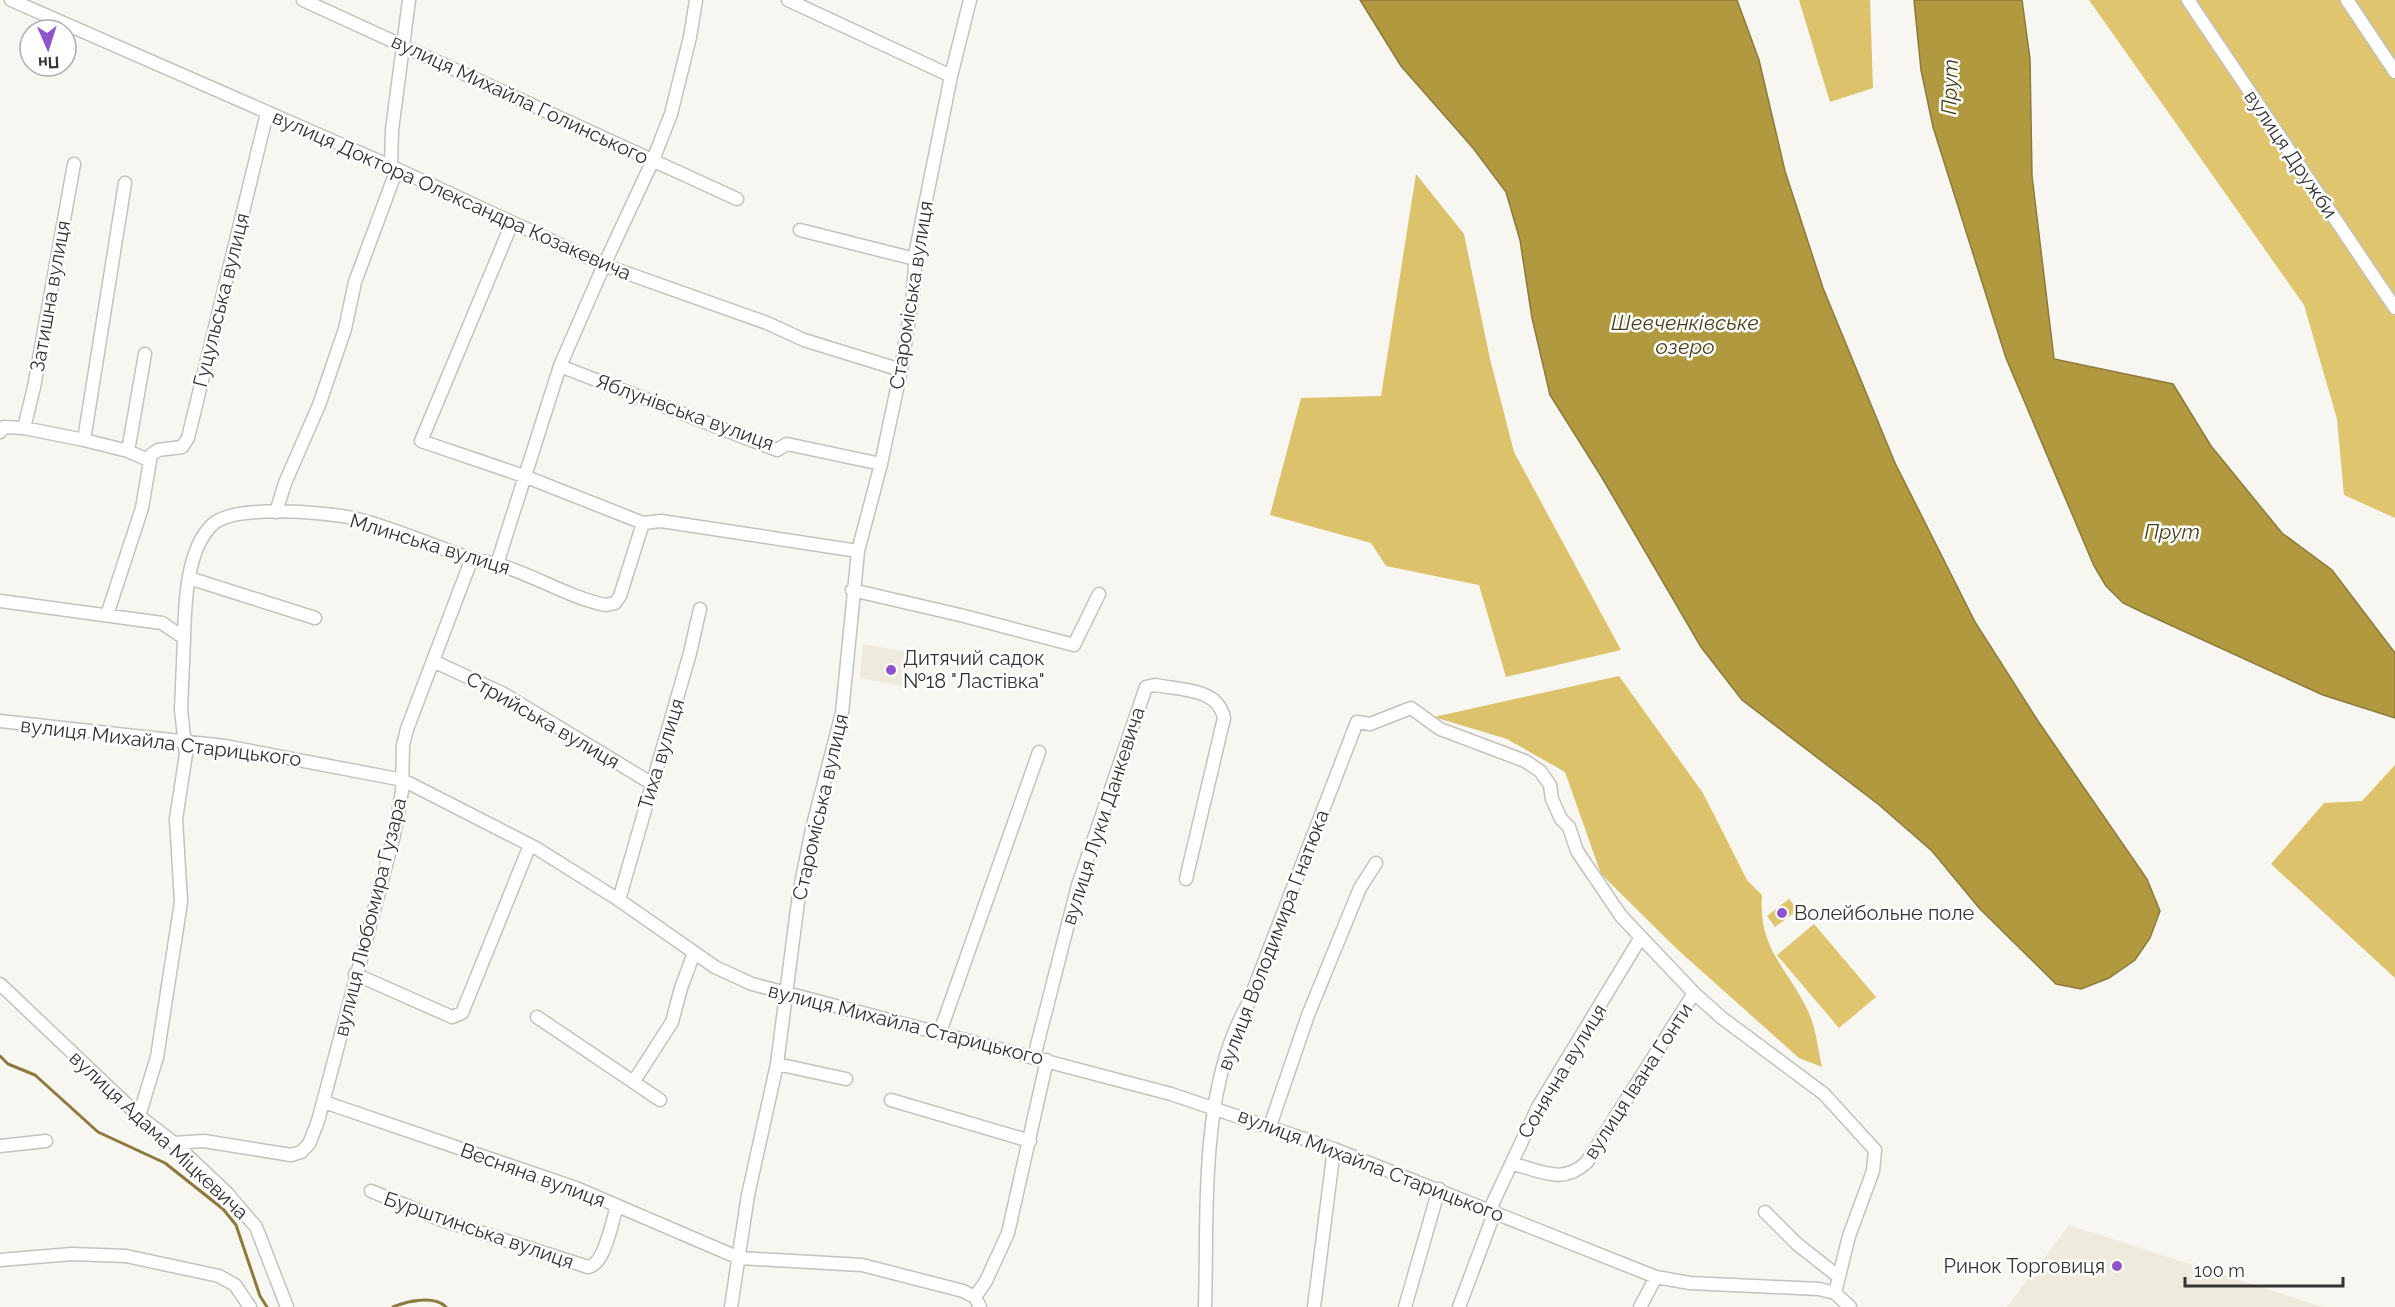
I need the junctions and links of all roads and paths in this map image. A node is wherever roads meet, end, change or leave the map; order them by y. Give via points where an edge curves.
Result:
1 (11, 0) edge
2 (303, 0) edge
3 (409, 0) edge
4 (696, 0) edge
5 (788, 0) edge
6 (970, 0) edge
7 (2188, 0) edge
8 (2347, 0) edge
9 (404, 46) junction
10 (2395, 72) edge
11 (951, 76) junction
12 (267, 113) junction
13 (653, 160) junction
14 (74, 164) dead end
15 (394, 168) junction
16 (125, 183) dead end
17 (737, 199) dead end
18 (512, 223) junction
19 (800, 230) dead end
20 (915, 260) junction
21 (604, 265) junction
22 (2395, 308) edge
23 (145, 354) dead end
24 (560, 366) junction
25 (901, 370) junction
26 (1, 428) edge
27 (24, 428) junction
28 (84, 440) junction
29 (128, 451) junction
30 (150, 461) junction
31 (881, 464) junction
32 (524, 476) junction
33 (276, 512) junction
34 (643, 523) junction
35 (858, 551) junction
36 (472, 558) junction
37 (497, 564) junction
38 (189, 578) junction
39 (852, 590) junction
40 (1099, 594) dead end
41 (0, 601) edge
42 (700, 609) dead end
43 (107, 615) junction
44 (315, 618) dead end
45 (184, 638) junction
46 (433, 661) junction
47 (0, 721) edge
48 (184, 741) junction
49 (1039, 752) dead end
50 (403, 780) junction
51 (651, 783) junction
52 (530, 845) junction
53 (1376, 863) dead end
54 (1186, 879) dead end
55 (619, 900) junction
56 (1641, 937) junction
57 (694, 953) junction
58 (355, 974) junction
59 (0, 984) edge
60 (787, 992) junction
61 (1694, 993) junction
62 (537, 1017) dead end
63 (940, 1032) junction
64 (1034, 1057) junction
65 (1047, 1060) junction
66 (777, 1064) junction
67 (846, 1079) dead end
68 (634, 1081) junction
69 (660, 1100) dead end
70 (891, 1100) dead end
71 (324, 1101) junction
72 (1212, 1107) junction
73 (139, 1116) junction
74 (1270, 1126) junction
75 (46, 1141) dead end
76 (1030, 1141) junction
77 (174, 1143) junction
78 (0, 1146) edge
79 (1334, 1149) junction
80 (1513, 1164) junction
81 (1439, 1189) junction
82 (371, 1191) dead end
83 (617, 1206) junction
84 (1493, 1210) junction
85 (1765, 1212) dead end
86 (739, 1258) junction
87 (0, 1260) edge
88 (1656, 1277) junction
89 (1839, 1277) junction
90 (1835, 1293) junction
91 (977, 1302) edge
92 (250, 1307) edge
93 (286, 1307) edge
94 (731, 1307) edge
95 (1205, 1307) edge
96 (1314, 1307) edge
97 (1405, 1307) edge
98 (1459, 1307) edge
99 (1640, 1307) edge
100 (1850, 1307) edge

1 - 12 street, вулиця Доктора Олександра Козакевича
2 - 9 street, вулиця Михайла Голинського
3 - 9 street
4 - 13 street via 675,102
5 - 11 street
6 - 11 street, Староміська вулиця
7 - 22 street, вулиця Дружби
8 - 10 street
9 - 13 street, вулиця Михайла Голинського
9 - 15 street via 393,130
11 - 20 street, Староміська вулиця
12 - 15 street, вулиця Доктора Олександра Козакевича
12 - 30 street, Гуцульська вулиця via 188,438 182,447 158,450
13 - 17 street, вулиця Михайла Голинського
13 - 21 street
14 - 27 street, Затишна вулиця
15 - 18 street, вулиця Доктора Олександра Козакевича
15 - 33 street via 319,405
16 - 28 street
18 - 21 street, вулиця Доктора Олександра Козакевича
18 - 32 street via 421,441
19 - 20 street
20 - 25 street, Староміська вулиця
21 - 24 street
21 - 25 street, вулиця Доктора Олександра Козакевича via 804,340
23 - 29 street
24 - 31 street, Яблунівська вулиця via 777,450 787,444
24 - 32 street
25 - 31 street, Староміська вулиця
26 - 27 street
27 - 28 street
28 - 29 street
29 - 30 street
30 - 43 street via 142,508
31 - 35 street, Староміська вулиця
32 - 34 street
32 - 37 street
33 - 36 street, Млинська вулиця via 356,519
33 - 38 street, Млинська вулиця via 242,512 219,520 204,536
34 - 35 street via 661,521
34 - 37 street, Млинська вулиця via 620,596 612,604 591,601
35 - 39 street, Староміська вулиця
36 - 37 street, Млинська вулиця
36 - 46 street, вулиця Любомира Гузара
38 - 44 street
38 - 45 street, Млинська вулиця
39 - 40 street via 1074,645
39 - 60 street, Староміська вулиця via 842,713 801,883
41 - 43 street
42 - 51 street, Тиха вулиця via 682,684
43 - 45 street via 162,623
45 - 48 street, Млинська вулиця
46 - 50 street, вулиця Любомира Гузара via 404,738
46 - 51 street, Стрийська вулиця via 502,693
47 - 48 street, вулиця Михайла Старицького
48 - 50 street, вулиця Михайла Старицького
48 - 73 street, Млинська вулиця via 186,754 176,819 181,902 157,1057
49 - 63 street
50 - 52 street, вулиця Михайла Старицького
50 - 58 street, вулиця Любомира Гузара via 382,885
51 - 55 street, Тиха вулиця
52 - 55 street, вулиця Михайла Старицького
52 - 58 street via 462,1013 452,1017
53 - 74 street via 1360,888 1308,1015
54 - 64 street, вулиця Луки Данкевича via 1224,718 1222,708 1210,696 1155,685 1146,687 1078,885
55 - 57 street, вулиця Михайла Старицького
56 - 61 street
56 - 72 street, вулиця Володимира Гнатюка via 1621,916 1577,851 1569,827 1552,799 1550,785 1540,771 1525,761 1440,729 1411,708 1370,724 1357,722 1248,1004 1238,1020
56 - 80 street, Сонячна вулиця via 1538,1107
57 - 60 street, вулиця Михайла Старицького via 736,978
57 - 68 street via 674,1019
58 - 71 street, вулиця Любомира Гузара
59 - 73 street, вулиця Адама Міцкевича
60 - 63 street, вулиця Михайла Старицького
60 - 66 street, Староміська вулиця
61 - 80 street, вулиця Івана Гонти via 1587,1162 1569,1175
61 - 89 street via 1824,1094 1875,1150 1873,1171
62 - 68 street
63 - 64 street, вулиця Михайла Старицького
64 - 65 street, вулиця Михайла Старицького
65 - 72 street, вулиця Михайла Старицького
65 - 76 street
66 - 67 street
66 - 86 street, Староміська вулиця via 748,1195
68 - 69 street
70 - 76 street
71 - 77 street, вулиця Любомира Гузара via 309,1144 294,1155 204,1141
71 - 83 street, Весняна вулиця via 576,1188
72 - 74 street, вулиця Михайла Старицького
72 - 95 street, вулиця Володимира Гнатюка
73 - 77 street, вулиця Адама Міцкевича
74 - 79 street, вулиця Михайла Старицького
75 - 78 street
76 - 91 street via 1008,1233
77 - 93 street, вулиця Адама Міцкевича via 254,1224
79 - 81 street, вулиця Михайла Старицького
79 - 96 street
80 - 84 street, Сонячна вулиця
81 - 84 street, вулиця Михайла Старицького
81 - 97 street
82 - 83 street, Бурштинська вулиця via 439,1219 588,1267 602,1255
83 - 86 street, Весняна вулиця
84 - 88 street, вулиця Михайла Старицького
84 - 98 street, Сонячна вулиця
85 - 89 street
86 - 91 street, Весняна вулиця via 868,1266 952,1287
86 - 94 street, Староміська вулиця
87 - 92 street via 72,1254 126,1256 219,1276 235,1285
88 - 90 street, вулиця Михайла Старицького
88 - 99 street
89 - 90 street
90 - 100 street

